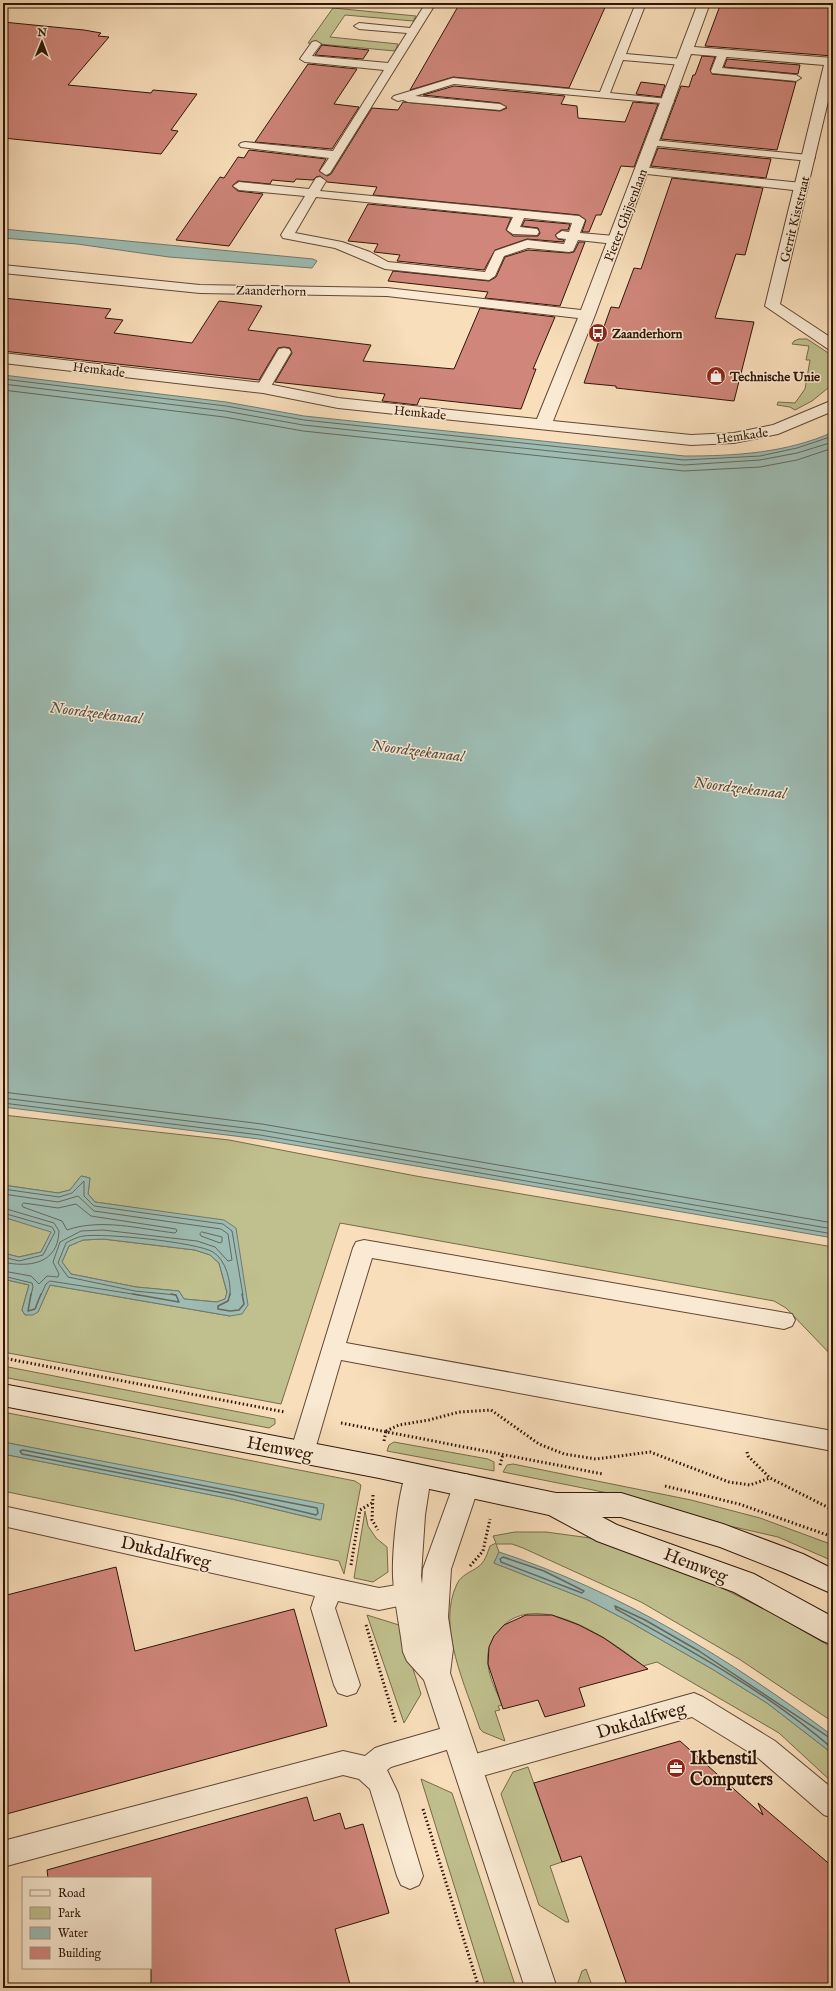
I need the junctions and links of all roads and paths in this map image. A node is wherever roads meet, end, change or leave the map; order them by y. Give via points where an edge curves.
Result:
1 (431, 3) edge
2 (641, 3) edge
3 (704, 3) edge
4 (359, 26) dead end
5 (414, 31) junction
6 (316, 44) dead end
7 (723, 53) junction
8 (685, 56) junction
9 (620, 57) junction
10 (832, 62) edge
11 (391, 67) junction
12 (796, 78) dead end
13 (373, 95) junction
14 (604, 95) junction
15 (398, 98) junction
16 (668, 102) junction
17 (500, 107) dead end
18 (652, 143) junction
19 (245, 145) dead end
20 (336, 155) junction
21 (809, 158) junction
22 (642, 171) junction
23 (239, 186) dead end
24 (802, 187) junction
25 (312, 194) junction
26 (520, 214) junction
27 (533, 232) dead end
28 (568, 240) junction
29 (613, 246) junction
30 (3, 268) edge
31 (587, 315) junction
32 (833, 346) edge
33 (284, 352) dead end
34 (3, 358) edge
35 (263, 388) junction
36 (833, 405) edge
37 (543, 425) junction
38 (784, 1320) dead end
39 (333, 1350) junction
40 (3, 1358) edge
41 (3, 1395) edge
42 (313, 1418) junction
43 (738, 1424) junction
44 (833, 1441) edge
45 (302, 1453) junction
46 (418, 1476) junction
47 (770, 1478) junction
48 (466, 1486) junction
49 (556, 1505) junction
50 (833, 1510) edge
51 (3, 1516) edge
52 (833, 1582) edge
53 (329, 1589) junction
54 (409, 1594) junction
55 (833, 1632) edge
56 (436, 1673) junction
57 (347, 1685) dead end
58 (457, 1736) junction
59 (468, 1768) junction
60 (368, 1770) junction
61 (833, 1806) edge
62 (3, 1854) edge
63 (410, 1876) dead end
64 (541, 1988) edge

1 - 5 lane
2 - 9 lane
3 - 8 street, Pieter Ghijsenlaan
4 - 5 lane
5 - 11 lane
6 - 11 lane via 305,59
7 - 8 street
7 - 10 street
7 - 12 lane via 716,71
8 - 9 lane
8 - 16 street, Pieter Ghijsenlaan
9 - 14 lane
10 - 21 street, Gerrit Kiststraat
11 - 13 lane
13 - 15 lane
13 - 20 lane
14 - 15 lane via 453,81
14 - 16 lane
15 - 17 lane
16 - 18 street, Pieter Ghijsenlaan
18 - 21 lane
18 - 22 street, Pieter Ghijsenlaan
19 - 20 lane
20 - 25 lane
21 - 24 street, Gerrit Kiststraat
22 - 24 lane
22 - 29 street, Pieter Ghijsenlaan
23 - 25 lane
24 - 32 street, Gerrit Kiststraat via 772,306
25 - 26 lane
25 - 28 lane via 287,235 338,245 385,265 489,276 499,254 527,244
26 - 27 lane via 513,230
26 - 28 lane via 579,220
28 - 29 lane
29 - 31 street, Pieter Ghijsenlaan
30 - 31 street, Zaanderhorn via 200,289 387,292
31 - 37 street, Pieter Ghijsenlaan
33 - 35 lane
34 - 35 street, Hemkade
35 - 37 street, Hemkade via 338,403
36 - 37 street, Hemkade via 778,429 734,438 691,440
38 - 39 lane via 364,1248
39 - 42 lane
39 - 43 lane
40 - 42 path
41 - 45 street, Hemweg
42 - 45 lane
42 - 47 path via 386,1431 399,1425 459,1412 490,1410 539,1444 564,1454 596,1458 650,1452 729,1482 750,1485
43 - 44 lane
43 - 47 path via 748,1456
45 - 46 street, Hemweg
46 - 48 street, Hemweg
46 - 54 street via 411,1515 407,1576
47 - 50 path
48 - 49 street, Hemweg
48 - 56 street via 437,1569 434,1617 439,1649
49 - 52 street, Hemweg via 621,1506 666,1518 786,1560
49 - 55 street, Hemweg via 607,1533 744,1582
51 - 53 lane, Dukdalfweg
53 - 54 lane, Dukdalfweg via 379,1599
53 - 57 lane via 323,1608
54 - 56 street via 417,1652
56 - 58 street
58 - 59 street
58 - 60 lane via 384,1757
59 - 61 lane, Dukdalfweg via 694,1705 766,1749
59 - 64 street
60 - 62 lane via 344,1763 330,1766
60 - 63 lane via 379,1780 385,1793

